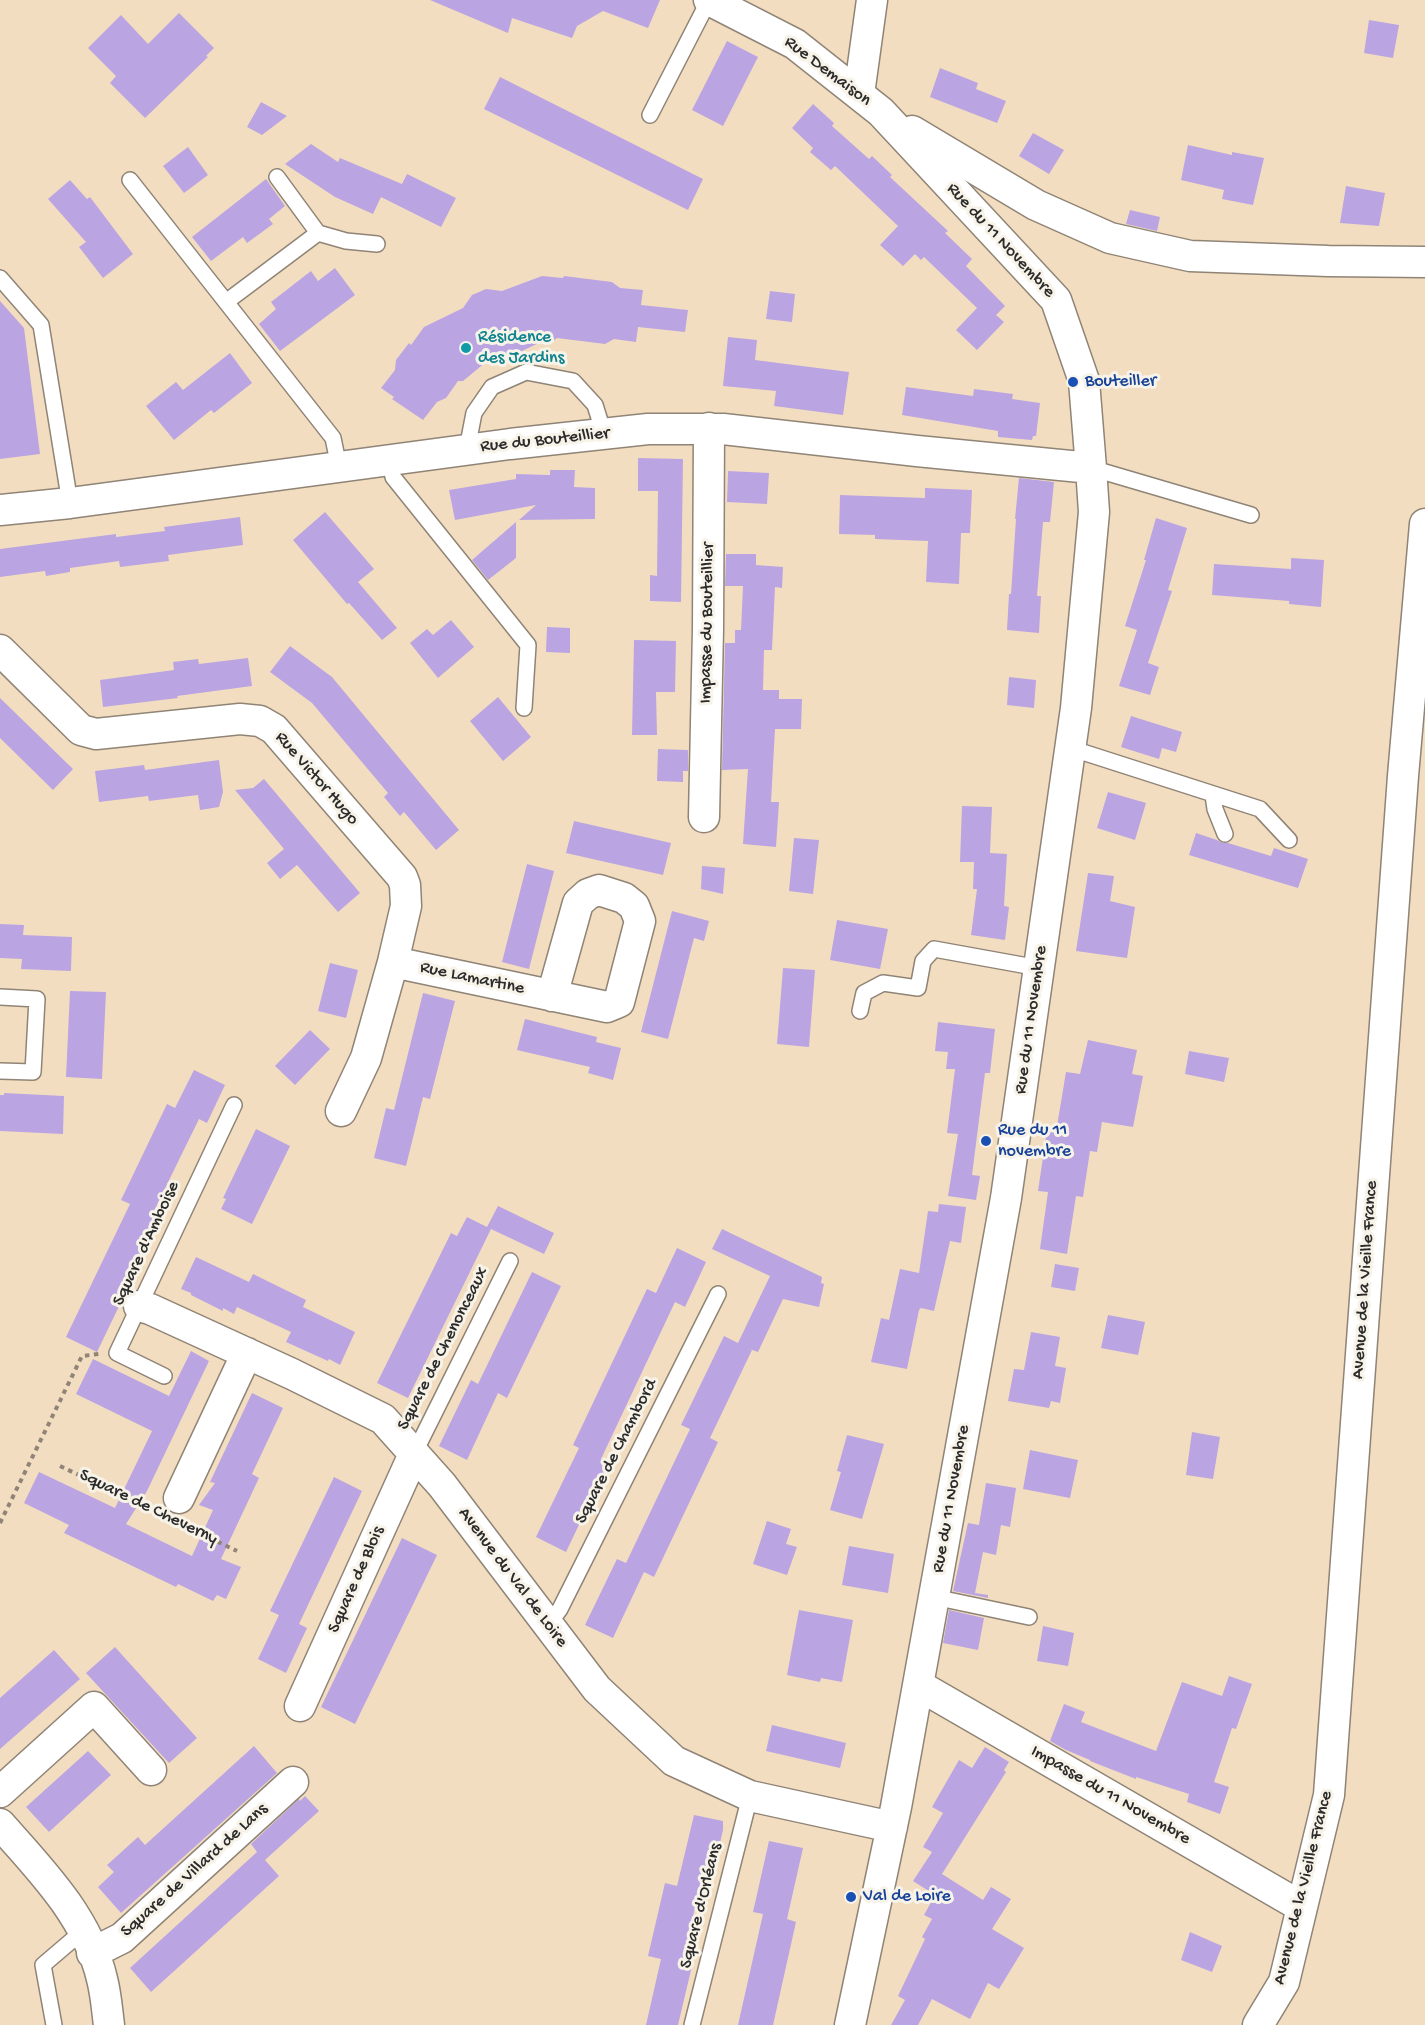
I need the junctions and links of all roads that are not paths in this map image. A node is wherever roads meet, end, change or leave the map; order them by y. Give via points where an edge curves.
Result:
1 (709, 0) edge
2 (872, 0) edge
3 (870, 103) junction
4 (650, 115) dead end
5 (277, 177) dead end
6 (130, 180) dead end
7 (318, 232) junction
8 (377, 244) dead end
9 (1425, 262) edge
10 (0, 278) edge
11 (226, 302) junction
12 (709, 428) junction
13 (604, 434) junction
14 (467, 450) junction
15 (390, 460) junction
16 (339, 467) junction
17 (1091, 468) junction
18 (70, 503) junction
19 (0, 510) edge
20 (1251, 515) dead end
21 (1425, 525) edge
22 (0, 650) edge
23 (524, 708) dead end
24 (1070, 748) junction
25 (1213, 795) junction
26 (704, 817) dead end
27 (1226, 834) dead end
28 (1289, 840) dead end
29 (393, 962) junction
30 (1039, 968) junction
31 (552, 996) dead end
32 (0, 997) edge
33 (860, 1011) dead end
34 (0, 1071) edge
35 (234, 1105) dead end
36 (341, 1111) dead end
37 (510, 1261) dead end
38 (718, 1294) dead end
39 (139, 1306) junction
40 (247, 1353) junction
41 (164, 1376) dead end
42 (414, 1454) junction
43 (173, 1512) road end
44 (934, 1597) junction
45 (1029, 1617) dead end
46 (548, 1625) junction
47 (918, 1685) junction
48 (300, 1706) dead end
49 (151, 1770) dead end
50 (293, 1782) dead end
51 (0, 1792) edge
52 (750, 1796) junction
53 (0, 1824) edge
54 (892, 1827) junction
55 (1302, 1907) junction
56 (88, 1941) junction
57 (54, 2025) edge
58 (109, 2025) edge
59 (692, 2025) edge
60 (850, 2025) edge
61 (1258, 2025) edge

1 - 3 street, Rue Demaison via 795,44
1 - 4 lane
2 - 3 street
3 - 9 street via 1035,206 1110,238 1190,256
3 - 17 street, Rue du 11 Novembre via 1056,300 1084,381
5 - 7 lane
6 - 11 lane
7 - 8 lane via 346,241
7 - 11 lane
10 - 18 lane via 41,325
11 - 16 lane via 333,438
12 - 13 street, Rue du Bouteillier
12 - 17 street, Rue du Bouteillier
12 - 26 street, Impasse du Bouteillier
13 - 14 street, Rue du Bouteillier
13 - 14 lane via 595,405 573,381 526,372 492,387 474,412
14 - 15 street, Rue du Bouteillier
15 - 16 street, Rue du Bouteillier
15 - 23 lane via 393,477 528,645
16 - 18 street, Rue du Bouteillier
17 - 20 lane
17 - 24 street, Rue du 11 Novembre via 1094,512
18 - 19 street, Rue du Bouteillier
21 - 55 street, Avenue de la Vieille France via 1329,1796
22 - 29 street, Rue Victor Hugo via 81,730 96,734 240,719 260,721 274,729 402,877 406,906
24 - 25 lane
24 - 30 street, Rue du 11 Novembre
25 - 27 lane
25 - 28 lane via 1260,809
29 - 31 street, Rue Lamartine
29 - 36 street, Rue Victor Hugo via 366,1058
30 - 33 lane via 934,949 923,961 918,988 883,983 864,993
30 - 44 street, Rue du 11 Novembre via 1006,1198
32 - 34 lane via 37,999 33,1072
35 - 39 lane, Square d'Amboise
37 - 42 lane, Square de Chenonceaux
38 - 46 lane, Square de Chambord via 560,1609
39 - 40 street, Avenue du Val de Loire
39 - 41 lane, Square d'Amboise via 117,1353
40 - 42 street, Avenue du Val de Loire via 382,1419
40 - 43 street, Square de Cheverny
42 - 46 street, Avenue du Val de Loire
42 - 48 street, Square de Blois
44 - 45 lane
44 - 47 street, Rue du 11 Novembre
46 - 52 street, Avenue du Val de Loire via 597,1689 674,1761
47 - 54 street, Rue du 11 Novembre
47 - 55 street, Impasse du 11 Novembre
49 - 51 street via 94,1707
50 - 56 street, Square de Villard de Lans via 122,1938
52 - 54 street, Avenue du Val de Loire
52 - 59 lane, Square d'Orléans
53 - 56 street via 52,1882
54 - 60 street, Rue du 11 Novembre
55 - 61 street, Avenue de la Vieille France via 1284,1982
56 - 57 lane via 43,1965
56 - 58 street via 102,1979

